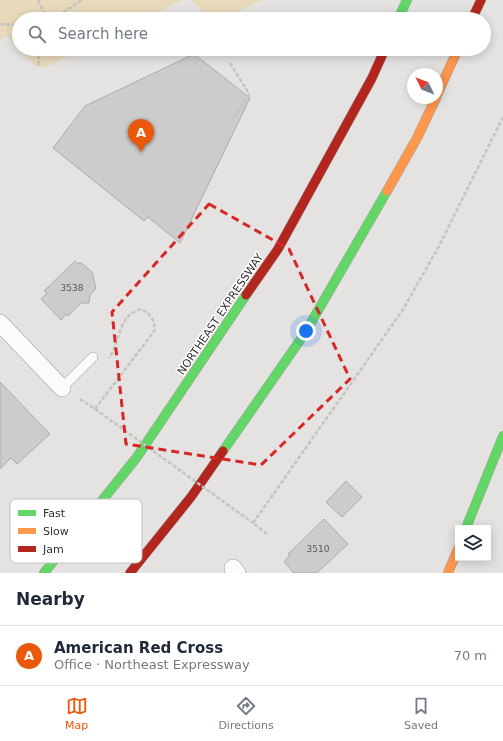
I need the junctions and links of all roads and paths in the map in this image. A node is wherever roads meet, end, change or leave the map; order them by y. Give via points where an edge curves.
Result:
1 (38, 0) edge
2 (82, 0) edge
3 (407, 0) edge
4 (481, 0) edge
5 (44, 12) edge
6 (64, 12) edge
7 (401, 12) edge
8 (475, 12) edge
9 (0, 24) edge
10 (12, 25) edge
11 (38, 56) edge
12 (382, 56) edge
13 (455, 56) edge
14 (230, 63) dead end
15 (39, 65) dead end
16 (443, 82) edge
17 (433, 104) edge
18 (503, 117) edge
19 (233, 120) dead end
20 (0, 323) edge
21 (93, 357) dead end
22 (106, 361) dead end
23 (62, 388) joint
24 (80, 399) dead end
25 (95, 409) junction
26 (503, 436) edge
27 (103, 499) edge
28 (253, 523) junction
29 (467, 525) edge
30 (267, 534) dead end
31 (455, 556) edge
32 (142, 558) edge
33 (52, 563) edge
34 (138, 563) edge
35 (44, 573) edge
36 (130, 573) edge
37 (448, 573) edge

1 - 5 path
2 - 6 path
3 - 7 main road
4 - 8 main road
9 - 10 path
11 - 15 path
12 - 27 main road, NORTHEAST EXPRESSWAY via 278,249 137,457
13 - 16 main road
14 - 19 path via 249,94
17 - 32 main road via 417,138 305,333 191,497
18 - 28 path via 438,248 402,311
20 - 23 street
21 - 23 lane
22 - 25 path via 110,357 124,321 132,312 141,309 150,314 155,330
24 - 25 path
25 - 28 path, bridge
26 - 29 main road
28 - 30 path
31 - 37 main road
33 - 35 main road, NORTHEAST EXPRESSWAY
34 - 36 main road

